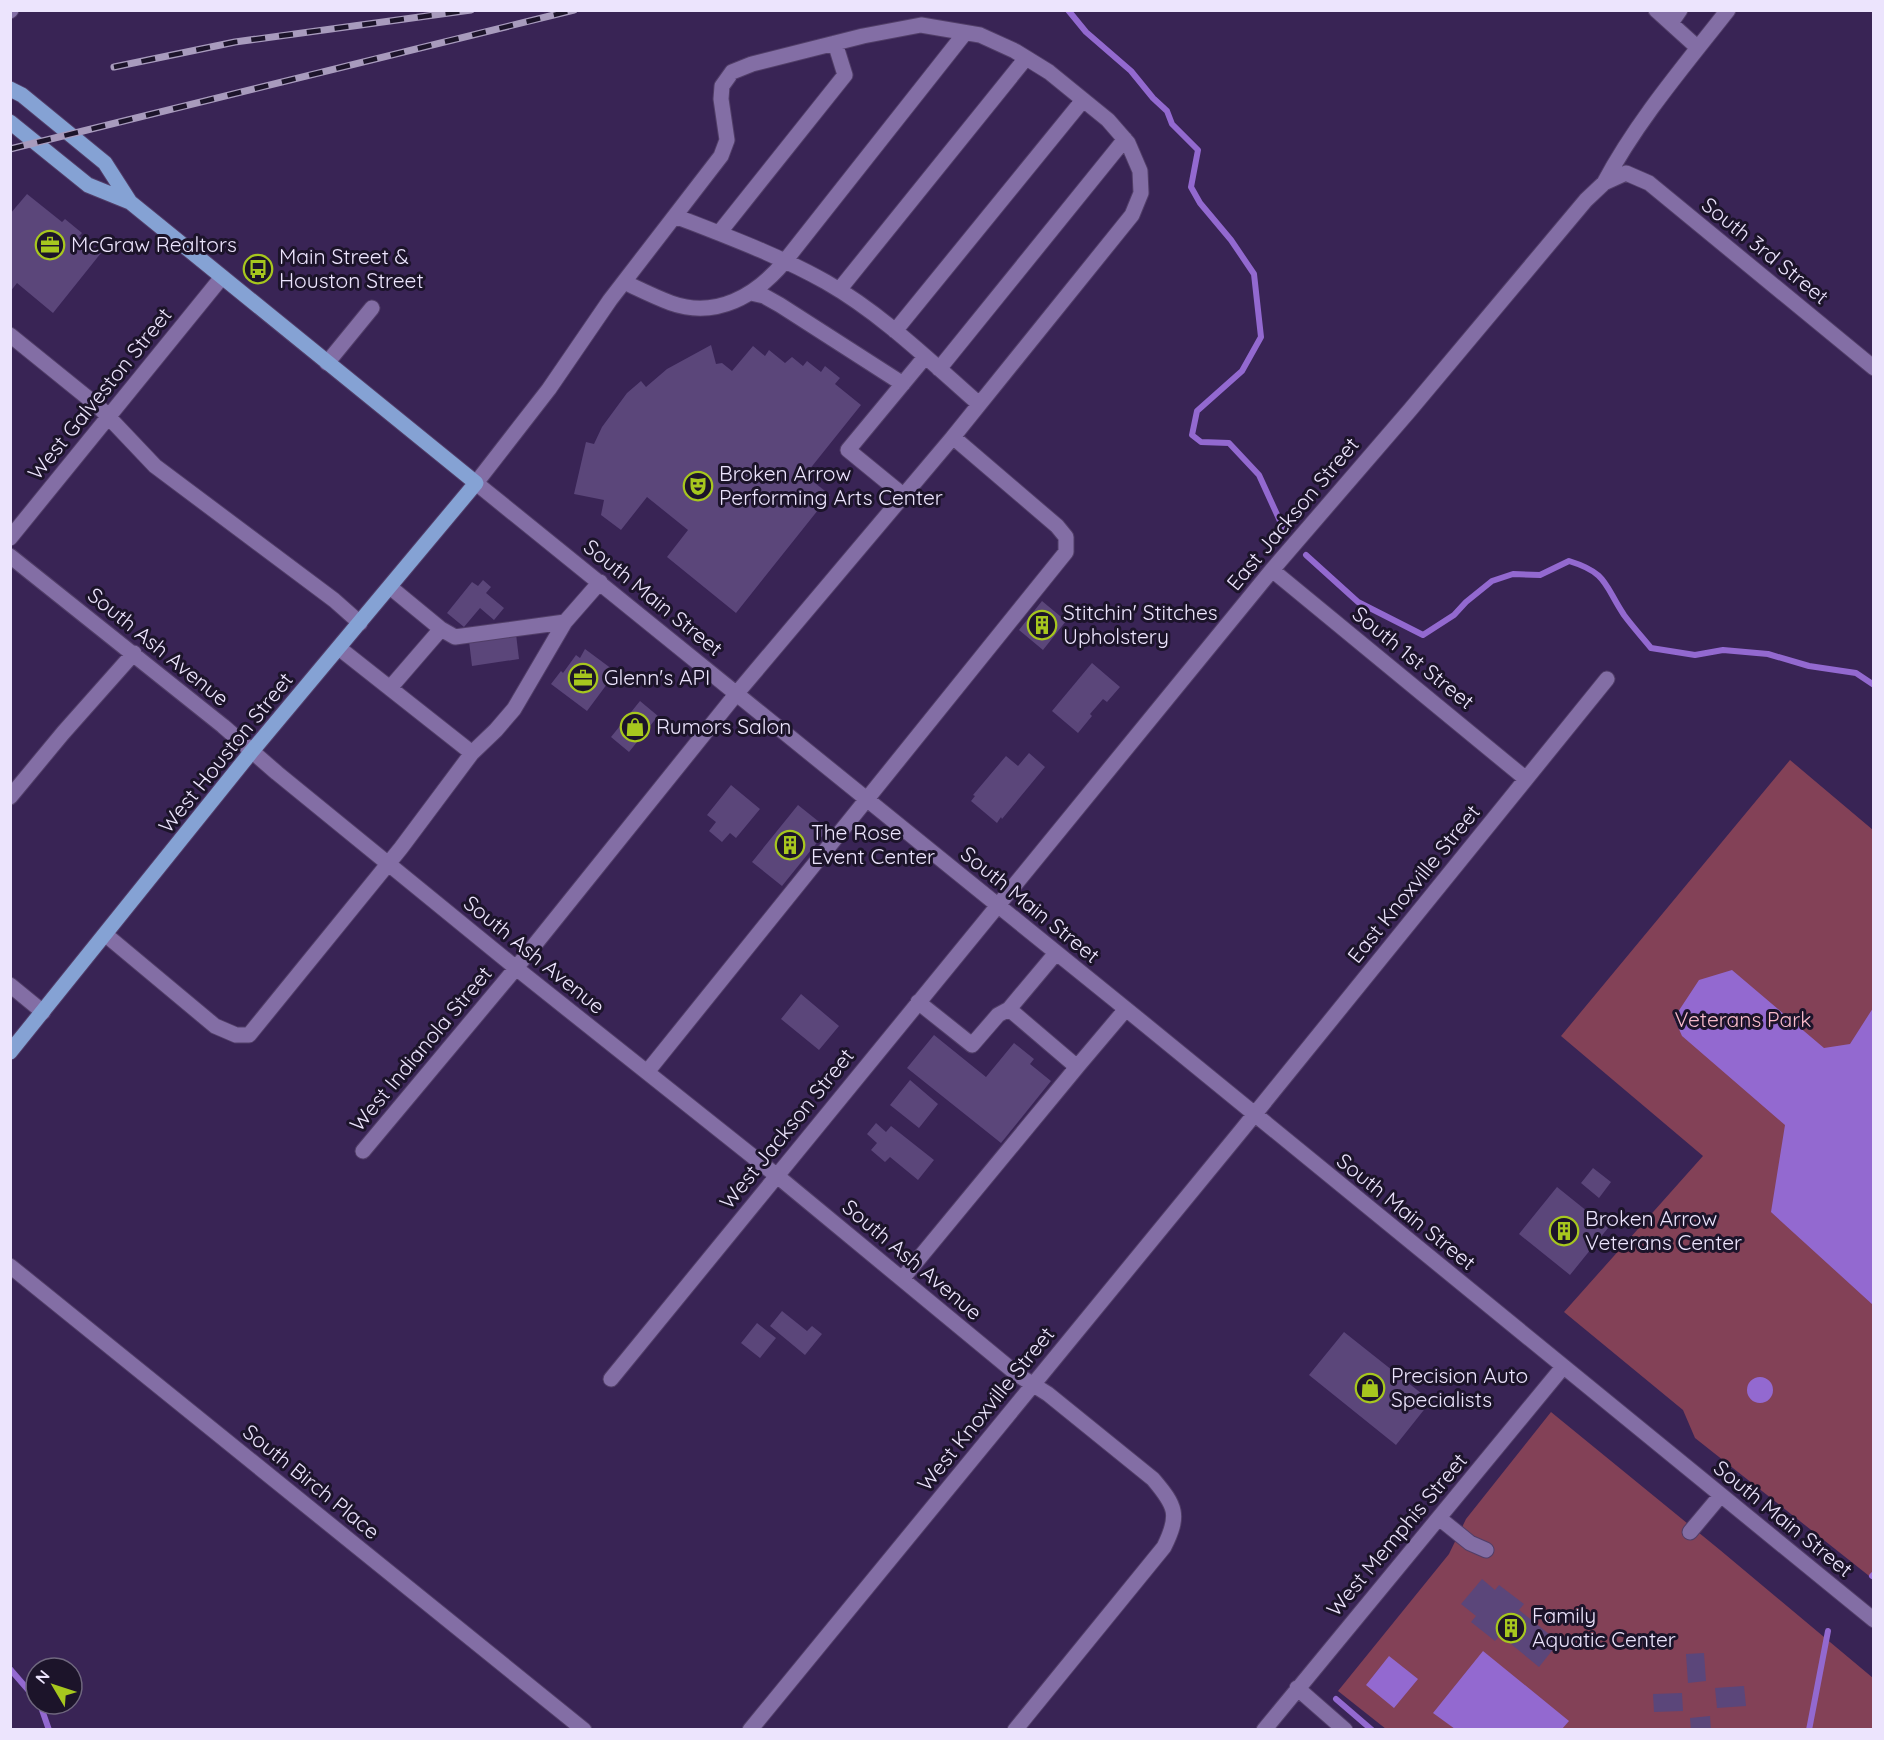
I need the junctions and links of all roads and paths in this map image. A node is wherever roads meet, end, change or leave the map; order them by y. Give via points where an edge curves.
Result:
1 (1656, 10) edge
2 (1728, 10) edge
3 (1676, 16) edge
4 (965, 33) junction
5 (835, 43) junction
6 (1698, 48) junction
7 (1026, 58) junction
8 (10, 89) edge
9 (1083, 100) junction
10 (10, 122) edge
11 (1125, 139) junction
12 (1626, 173) joint
13 (1604, 183) junction
14 (130, 202) junction
15 (675, 216) junction
16 (719, 233) junction
17 (785, 261) junction
18 (222, 277) junction
19 (624, 282) junction
20 (838, 290) junction
21 (752, 293) junction
22 (372, 308) dead end
23 (895, 331) junction
24 (10, 335) edge
25 (925, 357) junction
26 (327, 363) junction
27 (1874, 368) edge
28 (939, 369) junction
29 (903, 384) junction
30 (979, 404) junction
31 (108, 417) junction
32 (953, 437) junction
33 (476, 483) junction
34 (903, 495) junction
35 (10, 538) edge
36 (10, 556) edge
37 (1272, 570) junction
38 (600, 582) junction
39 (390, 587) junction
40 (565, 622) junction
41 (360, 623) junction
42 (441, 629) junction
43 (339, 648) junction
44 (134, 653) junction
45 (1607, 678) dead end
46 (390, 688) junction
47 (737, 693) junction
48 (252, 752) junction
49 (472, 753) junction
50 (1526, 779) junction
51 (10, 797) edge
52 (868, 800) junction
53 (388, 864) junction
54 (997, 905) junction
55 (106, 935) junction
56 (1056, 953) junction
57 (516, 968) junction
58 (10, 985) edge
59 (918, 1002) junction
60 (1009, 1009) junction
61 (1126, 1009) junction
62 (43, 1012) junction
63 (10, 1052) edge
64 (1077, 1067) junction
65 (647, 1072) junction
66 (1254, 1115) junction
67 (363, 1151) dead end
68 (776, 1175) junction
69 (10, 1266) edge
70 (902, 1279) junction
71 (1563, 1367) junction
72 (610, 1379) dead end
73 (1033, 1384) junction
74 (1720, 1495) junction
75 (1438, 1518) junction
76 (1690, 1532) dead end
77 (1486, 1550) dead end
78 (1874, 1620) edge
79 (1297, 1688) junction
80 (584, 1730) edge
81 (750, 1730) edge
82 (1015, 1730) edge
83 (1264, 1730) edge
84 (1346, 1730) edge

1 - 3 street
2 - 6 street, East Jackson Street
3 - 6 street
4 - 5 street, West Indianola Street via 921,25
4 - 7 street, West Indianola Street via 980,35
4 - 17 street
5 - 15 street, West Indianola Street via 732,72 722,86 727,140 722,156
5 - 16 street via 845,75
6 - 13 street, East Jackson Street via 1650,110
7 - 9 street, West Indianola Street
7 - 20 street
8 - 14 main road, South Main Street via 105,163
9 - 11 street, West Indianola Street
9 - 23 street
10 - 14 main road, South Main Street via 88,185
11 - 28 street
11 - 30 street, West Indianola Street via 1140,171 1141,194 1132,215
12 - 13 street, East Jackson Street
12 - 27 street, South 3rd Street via 1649,183
13 - 37 street, East Jackson Street
14 - 18 main road, South Main Street
15 - 16 street
15 - 19 street, West Indianola Street
16 - 17 street
17 - 20 street
17 - 21 street
18 - 26 main road, South Main Street
18 - 31 street, West Galveston Street
19 - 21 street via 693,308 728,305
19 - 33 street, West Indianola Street via 549,389
20 - 23 street
21 - 29 street via 780,304
22 - 26 street
23 - 25 street
24 - 31 street
25 - 28 street
25 - 29 street
26 - 33 main road, South Main Street
28 - 30 street
29 - 34 street via 848,450
30 - 32 street, West Indianola Street
31 - 35 street, West Galveston Street
31 - 41 street via 155,466
32 - 34 street, West Indianola Street
32 - 52 street via 1057,526 1066,537 1066,552
33 - 38 street, South Main Street
33 - 39 main road, West Houston Street
34 - 47 street, West Indianola Street
36 - 44 street, South Ash Avenue
37 - 50 street, South 1st Street
37 - 54 street, East Jackson Street
38 - 40 street
38 - 47 street, South Main Street
39 - 41 main road, West Houston Street
39 - 42 street
40 - 42 street via 456,637
40 - 49 street via 514,709
41 - 43 main road, West Houston Street
42 - 46 street
43 - 46 street
43 - 48 main road, West Houston Street
44 - 48 street, South Ash Avenue
44 - 51 street
45 - 50 street, East Knoxville Street
46 - 49 street
47 - 52 street, South Main Street
47 - 57 street, West Indianola Street
48 - 53 street, South Ash Avenue
48 - 55 main road, West Houston Street
49 - 53 street
50 - 66 street, East Knoxville Street
52 - 54 street, South Main Street
52 - 65 street
53 - 55 street via 249,1035 236,1035 214,1026
53 - 57 street, South Ash Avenue
54 - 56 street, South Main Street
54 - 59 street, West Jackson Street
55 - 62 main road, West Houston Street
56 - 60 street
56 - 61 street, South Main Street
57 - 65 street, South Ash Avenue
57 - 67 street, West Indianola Street
58 - 62 street
59 - 60 street via 972,1045 998,1015
59 - 68 street, West Jackson Street
60 - 64 street
61 - 64 street
61 - 66 street, South Main Street
62 - 63 main road, West Houston Street
64 - 70 street
65 - 68 street, South Ash Avenue
66 - 71 street, South Main Street
66 - 73 street, West Knoxville Street
68 - 70 street, South Ash Avenue
68 - 72 street, West Jackson Street
69 - 80 street, South Birch Place
70 - 73 street, South Ash Avenue
71 - 74 street, South Main Street
71 - 75 street, West Memphis Street
73 - 81 street, West Knoxville Street
73 - 82 street, South Ash Avenue via 1153,1479 1167,1495 1175,1520 1164,1547
74 - 76 street
74 - 78 street, South Main Street
75 - 77 street via 1470,1543
75 - 79 street, West Memphis Street
79 - 83 street, West Memphis Street
79 - 84 street

